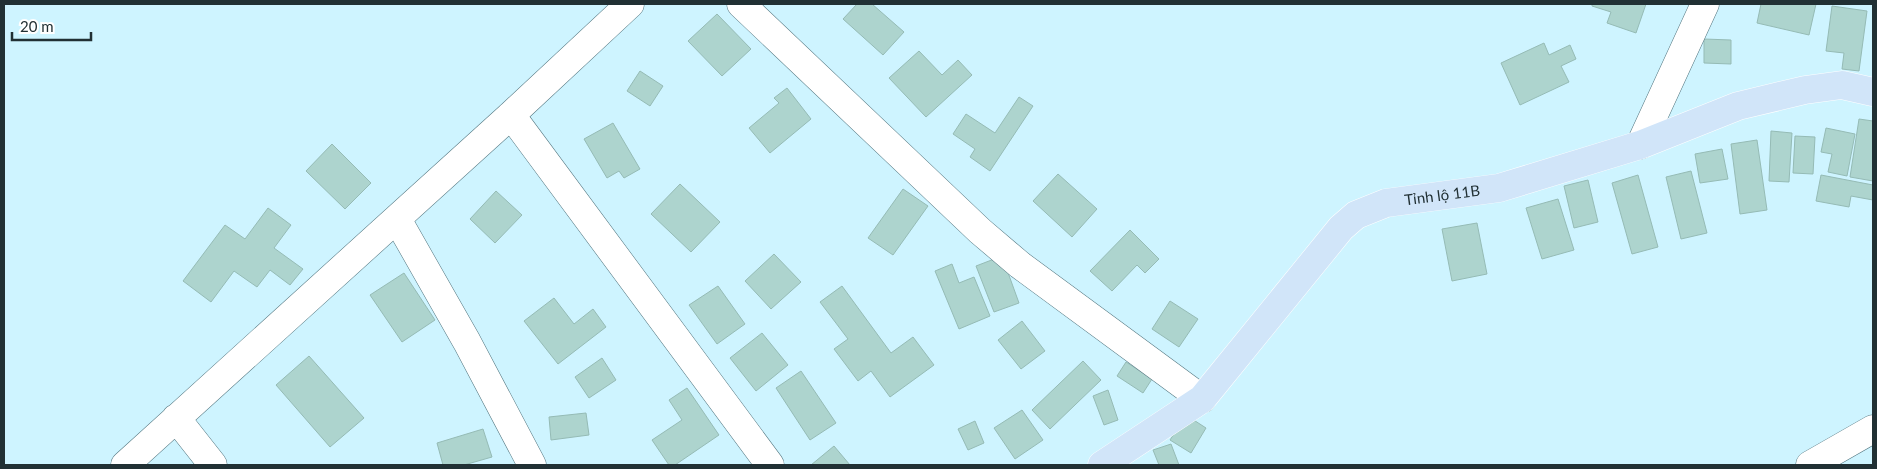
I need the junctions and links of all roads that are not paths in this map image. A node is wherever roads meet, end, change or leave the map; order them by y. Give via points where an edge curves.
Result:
1 (630, 4) edge
2 (741, 4) edge
3 (1705, 4) edge
4 (1873, 92) edge
5 (512, 115) junction
6 (1640, 145) junction
7 (397, 219) junction
8 (1202, 399) junction
9 (176, 418) junction
10 (1873, 429) edge
11 (125, 465) edge
12 (213, 465) edge
13 (532, 465) edge
14 (770, 465) edge
15 (1102, 465) edge
16 (1810, 465) edge

1 - 5 street
2 - 8 street via 1020,266
3 - 6 street
4 - 6 main road, Tỉnh lộ 11B via 1842,85 1805,90 1738,106
5 - 7 street
5 - 14 street
6 - 8 main road, Tỉnh lộ 11B via 1499,188 1386,203 1356,215 1341,228
7 - 9 street
7 - 13 street
8 - 15 main road, Tỉnh lộ 11B
9 - 11 street
9 - 12 street
10 - 16 street

